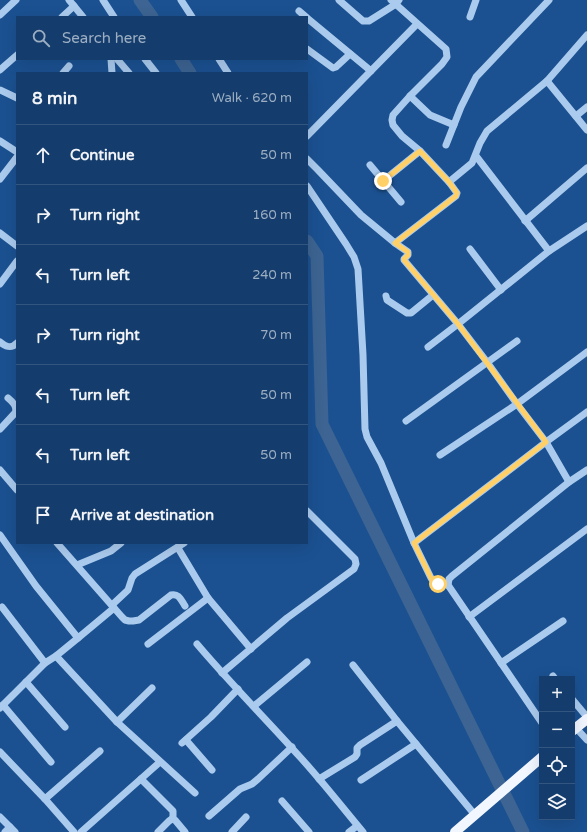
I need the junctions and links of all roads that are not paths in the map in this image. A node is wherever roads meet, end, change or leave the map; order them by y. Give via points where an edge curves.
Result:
1 (16, 0) edge
2 (69, 0) edge
3 (103, 0) edge
4 (181, 0) edge
5 (339, 0) edge
6 (476, 0) edge
7 (549, 0) edge
8 (395, 2) edge
9 (74, 6) junction
10 (299, 11) dead end
11 (0, 15) edge
12 (63, 16) edge
13 (82, 16) edge
14 (113, 16) edge
15 (191, 16) edge
16 (306, 16) edge
17 (470, 17) dead end
18 (308, 18) edge
19 (417, 24) junction
20 (587, 35) edge
21 (308, 50) edge
22 (350, 54) junction
23 (16, 56) edge
24 (111, 60) edge
25 (118, 60) edge
26 (146, 60) edge
27 (220, 60) edge
28 (69, 66) dead end
29 (0, 70) edge
30 (371, 71) junction
31 (64, 72) edge
32 (112, 72) edge
33 (128, 72) edge
34 (155, 72) edge
35 (227, 72) edge
36 (547, 81) junction
37 (0, 90) edge
38 (410, 96) junction
39 (16, 98) edge
40 (587, 107) edge
41 (576, 116) junction
42 (454, 125) junction
43 (587, 130) edge
44 (308, 135) edge
45 (0, 141) edge
46 (446, 145) dead end
47 (16, 151) edge
48 (420, 151) junction
49 (476, 156) junction
50 (16, 158) edge
51 (308, 160) edge
52 (370, 165) dead end
53 (587, 168) edge
54 (0, 177) edge
55 (383, 181) junction
56 (449, 182) junction
57 (308, 187) edge
58 (401, 202) dead end
59 (525, 221) junction
60 (587, 226) edge
61 (0, 233) edge
62 (395, 243) junction
63 (16, 245) edge
64 (470, 249) dead end
65 (549, 252) junction
66 (16, 262) edge
67 (0, 284) edge
68 (501, 290) junction
69 (433, 295) junction
70 (386, 296) dead end
71 (458, 324) junction
72 (517, 341) dead end
73 (0, 342) edge
74 (16, 344) edge
75 (428, 347) dead end
76 (587, 352) edge
77 (487, 362) junction
78 (8, 398) dead end
79 (517, 404) junction
80 (587, 412) edge
81 (406, 421) dead end
82 (0, 430) edge
83 (546, 442) junction
84 (440, 455) dead end
85 (0, 470) edge
86 (587, 470) edge
87 (569, 482) junction
88 (16, 488) edge
89 (308, 512) edge
90 (587, 529) edge
91 (0, 535) edge
92 (414, 543) junction
93 (58, 544) edge
94 (120, 544) edge
95 (183, 544) edge
96 (178, 548) junction
97 (77, 566) junction
98 (448, 585) junction
99 (208, 598) junction
100 (113, 606) junction
101 (185, 606) dead end
102 (2, 607) dead end
103 (469, 617) junction
104 (563, 621) dead end
105 (78, 638) junction
106 (148, 644) dead end
107 (197, 644) dead end
108 (251, 649) junction
109 (56, 656) junction
110 (307, 662) dead end
111 (45, 663) junction
112 (501, 663) junction
113 (353, 665) dead end
114 (222, 673) junction
115 (26, 682) junction
116 (152, 688) dead end
117 (238, 689) junction
118 (575, 703) edge
119 (254, 706) junction
120 (2, 707) edge
121 (587, 718) edge
122 (539, 719) edge
123 (397, 721) junction
124 (118, 722) junction
125 (65, 727) dead end
126 (575, 729) edge
127 (575, 731) edge
128 (587, 740) edge
129 (416, 744) junction
130 (292, 747) junction
131 (100, 751) dead end
132 (0, 752) edge
133 (539, 760) edge
134 (51, 762) dead end
135 (160, 762) junction
136 (212, 770) dead end
137 (141, 779) junction
138 (319, 779) junction
139 (361, 780) dead end
140 (195, 793) dead end
141 (45, 799) junction
142 (282, 801) dead end
143 (475, 815) junction
144 (209, 816) dead end
145 (0, 817) edge
146 (246, 817) dead end
147 (172, 819) junction
148 (357, 826) junction
149 (10, 830) edge
150 (74, 832) edge
151 (82, 832) edge
152 (158, 832) edge
153 (185, 832) edge
154 (232, 832) edge
155 (309, 832) edge
156 (349, 832) edge
157 (363, 832) edge
158 (456, 832) edge

1 - 11 street
2 - 9 street
3 - 14 street
4 - 15 street
5 - 8 street via 363,21 369,21
6 - 17 street
7 - 42 street via 476,77
8 - 19 street
9 - 12 street
9 - 13 street
10 - 16 street
18 - 22 street
19 - 30 street
19 - 38 street via 446,49 447,56
20 - 36 street
21 - 22 street via 333,68
22 - 30 street
23 - 29 street
24 - 32 street
25 - 33 street
26 - 34 street
27 - 35 street
28 - 31 street
30 - 44 street
36 - 41 street
36 - 49 street via 487,131
37 - 39 street
38 - 42 street via 430,115
38 - 48 street via 393,115 392,120 402,136
40 - 41 street
41 - 43 street
42 - 46 street
45 - 47 street
48 - 55 street
48 - 56 street
49 - 56 street via 472,163
49 - 59 street
50 - 54 street
51 - 62 street via 361,215
52 - 55 street
53 - 59 street
55 - 58 street
56 - 62 street via 457,193 456,196
57 - 92 street via 354,257 358,269 365,429
59 - 65 street
60 - 65 street
61 - 63 street
62 - 69 street via 408,252 404,260
64 - 68 street
65 - 68 street
66 - 67 street
68 - 71 street
69 - 70 street via 410,313 387,300
69 - 71 street
71 - 75 street
71 - 77 street
72 - 77 street
73 - 74 street via 9,347
76 - 79 street
77 - 79 street
77 - 81 street
78 - 82 street via 16,410
79 - 83 street
79 - 84 street
80 - 83 street
83 - 87 street
83 - 92 street
85 - 88 street
86 - 87 street
87 - 98 street via 452,576
89 - 108 street via 355,559 354,569 287,618
90 - 103 street
91 - 105 street via 36,586
92 - 98 street via 433,581
93 - 97 street
94 - 97 street via 111,551
95 - 96 street
96 - 99 street
96 - 100 street via 135,574 128,590
97 - 100 street
98 - 103 street
99 - 106 street
99 - 108 street
100 - 101 street via 125,620 133,621 139,620 171,594 177,595
100 - 105 street
102 - 111 street
103 - 112 street
104 - 112 street
105 - 109 street
107 - 114 street
108 - 114 street
109 - 111 street
109 - 124 street
110 - 119 street
111 - 115 street
112 - 122 street
113 - 123 street
114 - 117 street
115 - 120 street
115 - 125 street
116 - 124 street
117 - 119 street
117 - 136 street via 184,741
118 - 121 street
119 - 130 street
120 - 134 street
121 - 126 main road
123 - 129 street
123 - 138 street via 360,745 355,757
124 - 135 street
127 - 128 street
129 - 139 street
129 - 143 street
130 - 138 street
130 - 144 street via 252,784 240,789
131 - 141 street
132 - 141 street
133 - 143 main road
135 - 137 street
135 - 140 street
137 - 147 street via 173,811
137 - 151 street
138 - 148 street
141 - 150 street
142 - 155 street
143 - 158 main road
145 - 149 street
146 - 154 street
147 - 152 street
147 - 153 street
148 - 156 street
148 - 157 street

